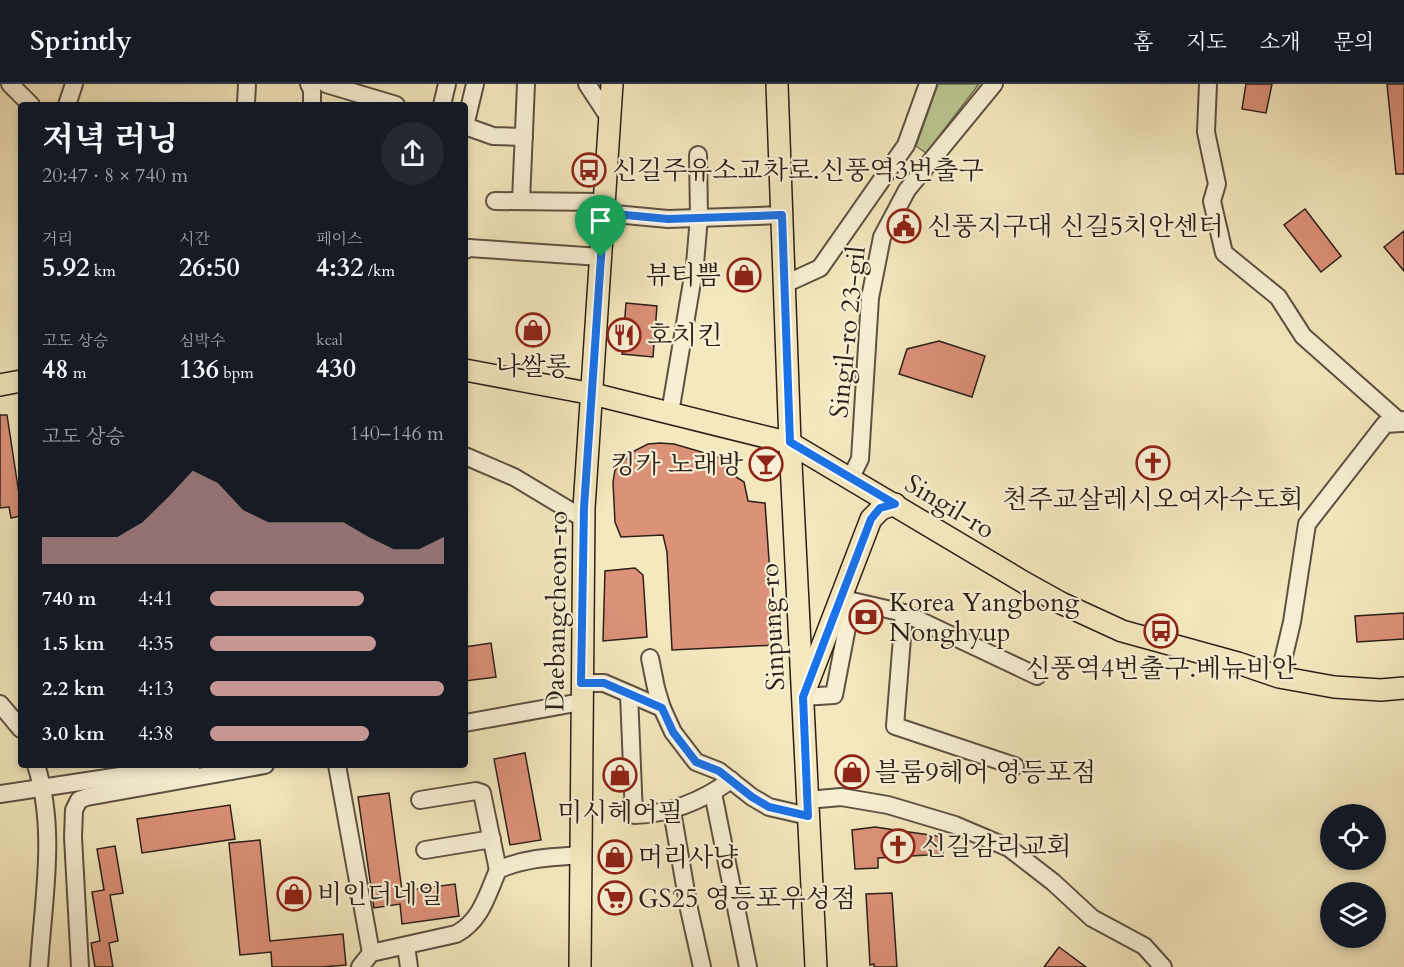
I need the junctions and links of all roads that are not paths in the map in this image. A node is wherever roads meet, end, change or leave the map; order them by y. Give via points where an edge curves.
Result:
1 (10, 84) edge
2 (74, 84) edge
3 (247, 84) edge
4 (309, 84) edge
5 (326, 84) edge
6 (447, 84) edge
7 (475, 84) edge
8 (525, 84) edge
9 (587, 84) edge
10 (612, 84) edge
11 (777, 84) edge
12 (928, 84) edge
13 (994, 84) edge
14 (1208, 84) edge
15 (27, 102) edge
16 (68, 102) edge
17 (246, 102) edge
18 (312, 102) edge
19 (386, 102) edge
20 (443, 102) edge
21 (468, 113) edge
22 (610, 119) junction
23 (468, 127) edge
24 (524, 137) junction
25 (698, 155) dead end
26 (495, 201) dead end
27 (521, 201) junction
28 (604, 207) junction
29 (782, 215) junction
30 (699, 217) junction
31 (468, 248) edge
32 (601, 257) junction
33 (784, 284) junction
34 (468, 371) edge
35 (18, 382) edge
36 (0, 385) edge
37 (593, 394) junction
38 (670, 413) junction
39 (1402, 421) edge
40 (790, 442) junction
41 (468, 457) edge
42 (851, 477) junction
43 (895, 504) junction
44 (584, 519) junction
45 (904, 613) junction
46 (651, 658) dead end
47 (1037, 676) dead end
48 (1279, 677) junction
49 (656, 688) junction
50 (1404, 688) edge
51 (581, 692) junction
52 (635, 697) junction
53 (803, 697) junction
54 (0, 704) edge
55 (662, 708) junction
56 (468, 722) edge
57 (18, 725) edge
58 (1015, 766) dead end
59 (37, 768) edge
60 (172, 768) edge
61 (248, 768) edge
62 (337, 768) edge
63 (731, 780) junction
64 (43, 787) junction
65 (713, 793) junction
66 (0, 794) edge
67 (420, 800) dead end
68 (808, 808) junction
69 (672, 811) junction
70 (492, 840) junction
71 (425, 850) dead end
72 (581, 855) junction
73 (498, 870) junction
74 (406, 946) junction
75 (371, 953) junction
76 (39, 967) edge
77 (80, 967) edge
78 (360, 967) edge
79 (409, 967) edge
80 (580, 967) edge
81 (702, 967) edge
82 (748, 967) edge
83 (814, 967) edge
84 (1163, 967) edge

1 - 15 street
2 - 16 street
3 - 17 street
4 - 18 street
5 - 19 street
6 - 20 street
7 - 21 street
8 - 24 street
9 - 22 street
10 - 22 main road, Daebangcheon-ro
11 - 29 main road, Sinpung-ro
12 - 33 street via 906,145 820,268
13 - 42 street, Singil-ro 23-gil via 907,190 882,237 870,298 860,459
14 - 39 street via 1206,132 1217,184 1212,201 1224,253 1278,297 1303,336
22 - 28 main road, Daebangcheon-ro
23 - 24 street via 493,136
24 - 27 street
25 - 30 street
26 - 27 street
27 - 28 street
28 - 30 street via 668,219
28 - 32 main road, Daebangcheon-ro
29 - 30 street
29 - 33 main road, Sinpung-ro
30 - 38 street
31 - 32 street
32 - 37 main road, Daebangcheon-ro
33 - 40 main road, Sinpung-ro
34 - 37 main road, Singil-ro
35 - 36 main road
37 - 38 main road, Singil-ro
37 - 44 main road, Daebangcheon-ro
38 - 40 main road, Singil-ro
39 - 48 street via 1385,424 1307,525
40 - 42 main road, Singil-ro
40 - 53 main road, Sinpung-ro
41 - 44 street via 514,477
42 - 43 main road, Singil-ro
43 - 48 main road, Singil-ro via 1043,593 1122,631
43 - 53 main road via 880,508 871,519
44 - 51 main road, Daebangcheon-ro
45 - 47 street
45 - 53 street via 852,601 834,695
45 - 58 street via 895,726
46 - 49 street
48 - 50 main road, Singil-ro via 1334,687
49 - 52 street via 652,694
49 - 55 street
51 - 52 street via 604,683
51 - 56 street
51 - 72 main road, Daebangcheon-ro
52 - 55 street
52 - 69 street via 634,815
53 - 68 main road, Sinpung-ro
54 - 57 street
55 - 63 street via 673,732 696,762
59 - 64 street
60 - 64 street
61 - 77 street via 79,800 74,810 73,837
62 - 75 street
63 - 65 street
63 - 68 street via 769,807
64 - 66 street
64 - 76 street via 47,844
65 - 69 street
65 - 82 street
67 - 70 street via 476,791 482,794
68 - 83 main road, Sinpung-ro
68 - 84 street via 841,797 888,805 955,825 1008,848 1092,918 1144,946
69 - 81 street
70 - 71 street
70 - 73 street
72 - 73 street via 533,858
72 - 80 main road, Daebangcheon-ro
73 - 74 street via 482,909 468,928
74 - 75 street
74 - 79 street
75 - 78 street

